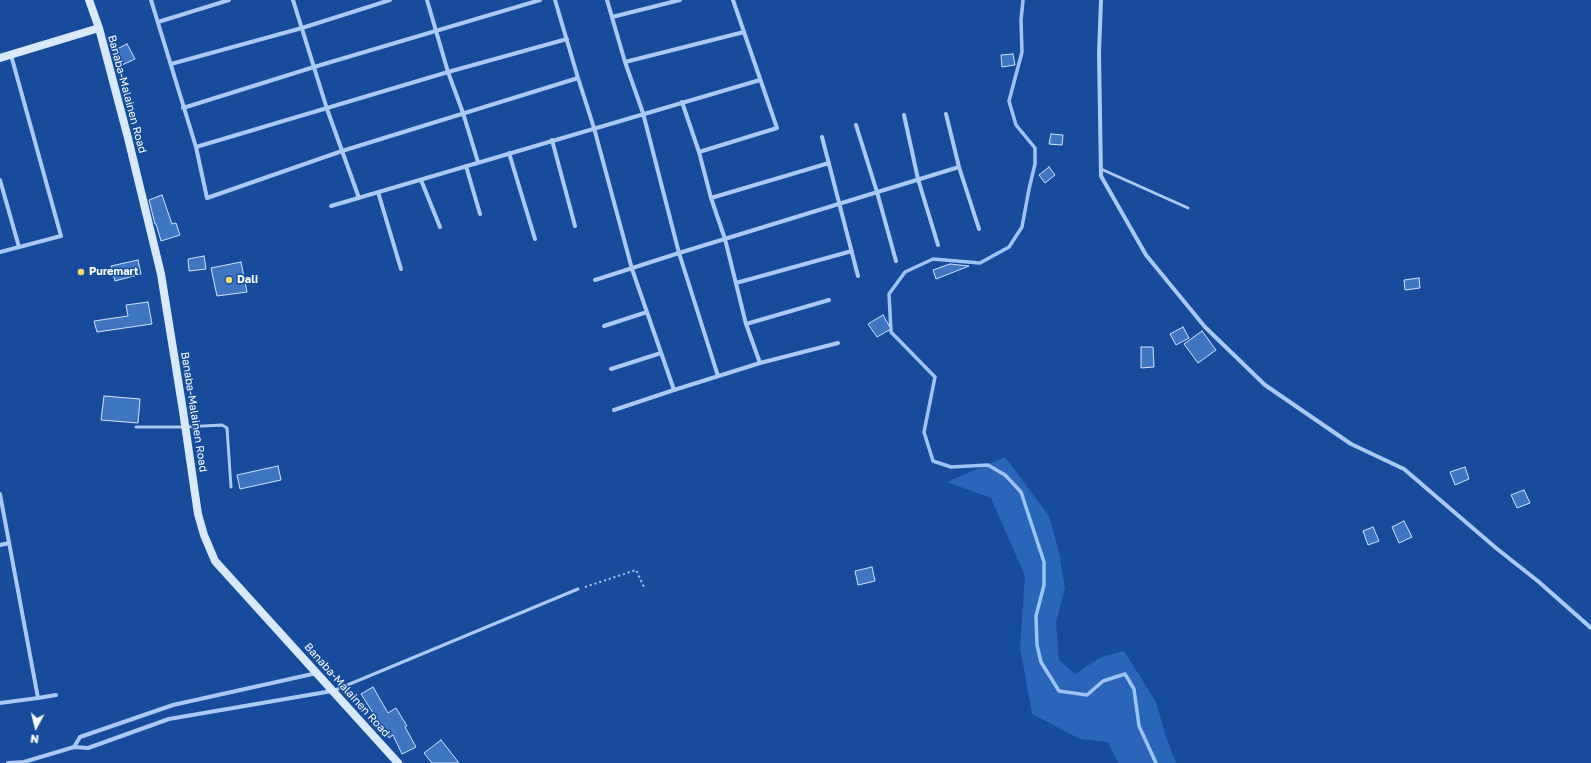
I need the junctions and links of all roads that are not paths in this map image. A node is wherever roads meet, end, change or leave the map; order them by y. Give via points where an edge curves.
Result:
1 (89, 0) edge
2 (151, 0) edge
3 (229, 0) edge
4 (293, 0) edge
5 (390, 0) edge
6 (427, 0) edge
7 (540, 0) edge
8 (555, 0) edge
9 (607, 0) edge
10 (680, 0) edge
11 (733, 0) edge
12 (1101, 0) edge
13 (612, 17) junction
14 (158, 22) junction
15 (98, 28) junction
16 (302, 28) junction
17 (437, 32) junction
18 (744, 32) junction
19 (567, 39) junction
20 (11, 55) junction
21 (0, 58) edge
22 (625, 62) junction
23 (171, 64) junction
24 (314, 67) junction
25 (448, 72) junction
26 (578, 78) junction
27 (760, 80) junction
28 (682, 102) junction
29 (183, 108) junction
30 (327, 109) junction
31 (463, 113) junction
32 (643, 113) junction
33 (946, 114) dead end
34 (904, 115) dead end
35 (856, 126) dead end
36 (594, 128) junction
37 (822, 137) dead end
38 (552, 140) junction
39 (196, 147) junction
40 (342, 151) junction
41 (699, 152) junction
42 (509, 153) junction
43 (478, 162) junction
44 (829, 163) junction
45 (466, 166) junction
46 (959, 167) junction
47 (1101, 169) junction
48 (0, 180) edge
49 (421, 180) junction
50 (918, 180) junction
51 (378, 192) junction
52 (877, 192) junction
53 (359, 198) junction
54 (711, 198) junction
55 (839, 203) junction
56 (331, 206) dead end
57 (1188, 208) dead end
58 (480, 214) dead end
59 (575, 226) dead end
60 (440, 227) dead end
61 (979, 229) dead end
62 (535, 239) dead end
63 (725, 239) junction
64 (938, 245) dead end
65 (19, 246) junction
66 (852, 251) junction
67 (0, 252) edge
68 (679, 252) junction
69 (896, 261) dead end
70 (401, 269) dead end
71 (632, 269) junction
72 (858, 276) dead end
73 (595, 280) dead end
74 (736, 283) junction
75 (829, 300) dead end
76 (647, 312) junction
77 (746, 324) junction
78 (604, 326) dead end
79 (838, 342) dead end
80 (661, 353) junction
81 (760, 363) junction
82 (611, 369) dead end
83 (718, 376) junction
84 (674, 390) junction
85 (614, 410) dead end
86 (136, 427) dead end
87 (186, 427) junction
88 (231, 487) dead end
89 (0, 494) edge
90 (9, 543) junction
91 (0, 545) edge
92 (578, 589) road end
93 (1591, 628) edge
94 (317, 673) junction
95 (333, 691) junction
96 (56, 695) dead end
97 (38, 698) junction
98 (0, 703) edge
99 (74, 747) junction
100 (8, 763) edge
101 (398, 763) edge

1 - 15 street, Banaba-Malainen Road
2 - 14 street
3 - 14 street
4 - 16 street
5 - 16 street
6 - 17 street
7 - 17 street
8 - 19 street
9 - 13 street
10 - 13 street
11 - 18 street
12 - 47 street
13 - 22 street
14 - 23 street
15 - 20 street
15 - 87 street, Banaba-Malainen Road via 161,274
16 - 23 street
16 - 24 street
17 - 24 street
17 - 25 street
18 - 22 street
18 - 27 street
19 - 25 street
19 - 26 street
20 - 21 street
20 - 65 street via 62,236
22 - 32 street
23 - 29 street
24 - 29 street
24 - 30 street
25 - 30 street
25 - 31 street
26 - 31 street
26 - 36 street
27 - 28 street
27 - 41 street via 777,128
28 - 32 street
28 - 41 street
29 - 39 street
30 - 39 street
30 - 40 street
31 - 40 street
31 - 43 street
32 - 36 street
32 - 68 street
33 - 46 street
34 - 50 street
35 - 52 street
36 - 38 street
36 - 71 street
37 - 44 street
38 - 42 street
38 - 59 street
39 - 40 street via 207,198
40 - 53 street
41 - 54 street
42 - 43 street
42 - 62 street
43 - 45 street
44 - 54 street
44 - 55 street
45 - 49 street
45 - 58 street
46 - 50 street
46 - 61 street
47 - 57 lane
47 - 93 street via 1101,176 1146,255 1205,327 1265,385 1351,444 1404,469
48 - 65 street
49 - 51 street
49 - 60 street
50 - 52 street
50 - 64 street
51 - 53 street
51 - 70 street
52 - 55 street
52 - 69 street
53 - 56 street
54 - 63 street
55 - 63 street
55 - 66 street
63 - 68 street
63 - 74 street
65 - 67 street
66 - 72 street
66 - 74 street
68 - 71 street
68 - 83 street
71 - 73 street
71 - 76 street
74 - 77 street
75 - 77 street
76 - 78 street
76 - 80 street
77 - 81 street
79 - 81 street
80 - 82 street
80 - 84 street
81 - 83 street
83 - 84 street
84 - 85 street
86 - 87 lane
87 - 88 lane via 222,425 227,428
87 - 94 street, Banaba-Malainen Road via 198,514 215,561
89 - 90 street
90 - 91 street
90 - 97 street
92 - 95 lane
94 - 95 street, Banaba-Malainen Road
94 - 99 street via 173,705 80,737
95 - 99 street via 169,719 88,748
95 - 101 street, Banaba-Malainen Road
96 - 97 street
97 - 98 street
99 - 100 street via 24,762

